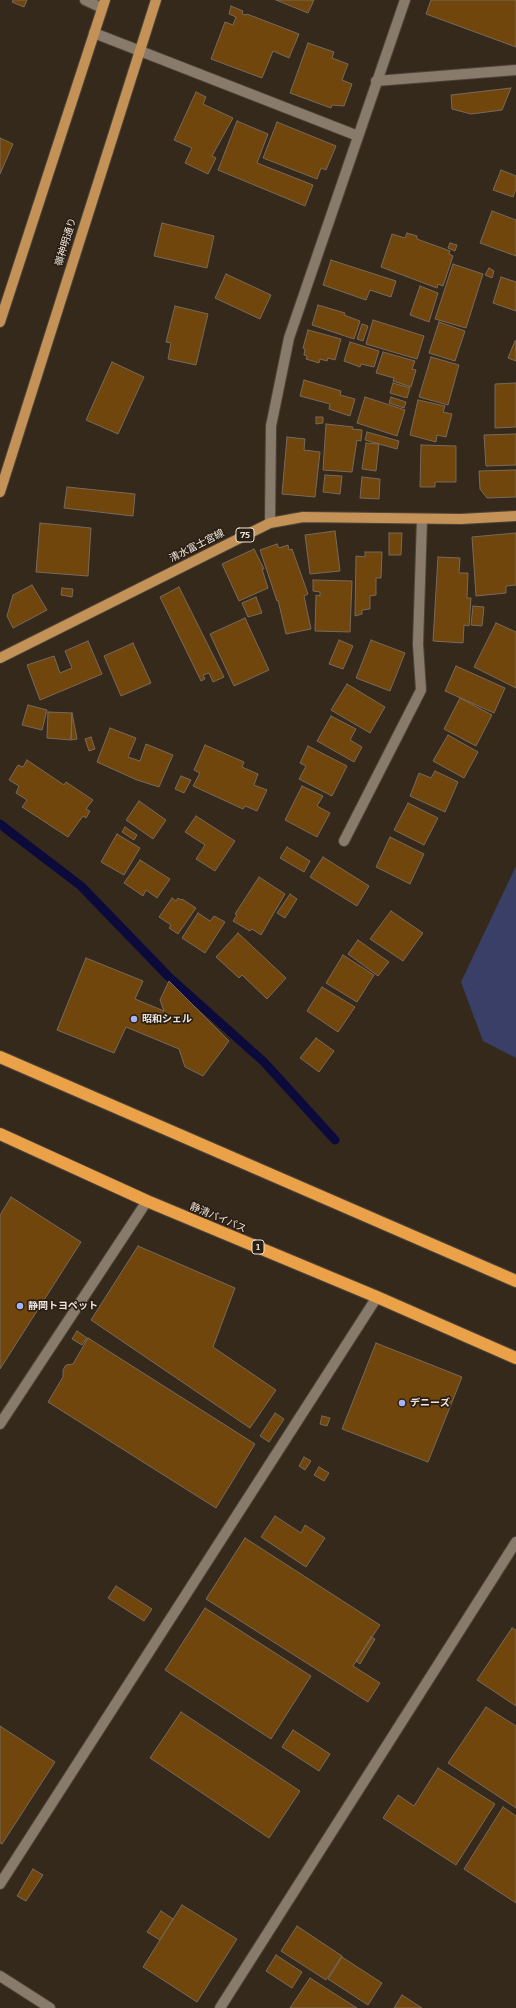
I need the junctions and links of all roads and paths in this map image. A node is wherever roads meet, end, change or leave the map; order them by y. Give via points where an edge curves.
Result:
1 (85, 0) edge
2 (156, 0) edge
3 (405, 0) edge
4 (103, 4) edge
5 (94, 33) junction
6 (139, 50) junction
7 (516, 70) edge
8 (376, 81) junction
9 (358, 136) junction
10 (0, 322) edge
11 (0, 492) edge
12 (516, 516) edge
13 (422, 518) junction
14 (270, 523) junction
15 (0, 658) edge
16 (344, 840) dead end
17 (0, 1057) edge
18 (0, 1134) edge
19 (147, 1201) junction
20 (516, 1281) edge
21 (377, 1297) junction
22 (516, 1358) edge
23 (0, 1424) edge
24 (516, 1542) edge
25 (0, 1884) edge
26 (0, 1976) edge
27 (50, 2008) edge
28 (220, 2008) edge

1 - 4 street
2 - 6 main road, 嶺神明通り
3 - 8 street
4 - 5 main road
5 - 6 street
5 - 10 main road
6 - 9 street
6 - 11 main road, 嶺神明通り
7 - 8 street
8 - 9 street
9 - 14 street via 288,338 271,426
12 - 13 main road, 清水富士宮線 / 75
13 - 14 main road, 清水富士宮線 / 75 via 303,517
13 - 16 street via 418,644 421,690
14 - 15 main road, 清水富士宮線 / 75
17 - 20 highway
18 - 19 highway, 静清バイパス / 1
19 - 21 highway, 静清バイパス / 1
19 - 23 street
21 - 22 highway, 静清バイパス / 1
21 - 25 street
24 - 28 street
26 - 27 street

